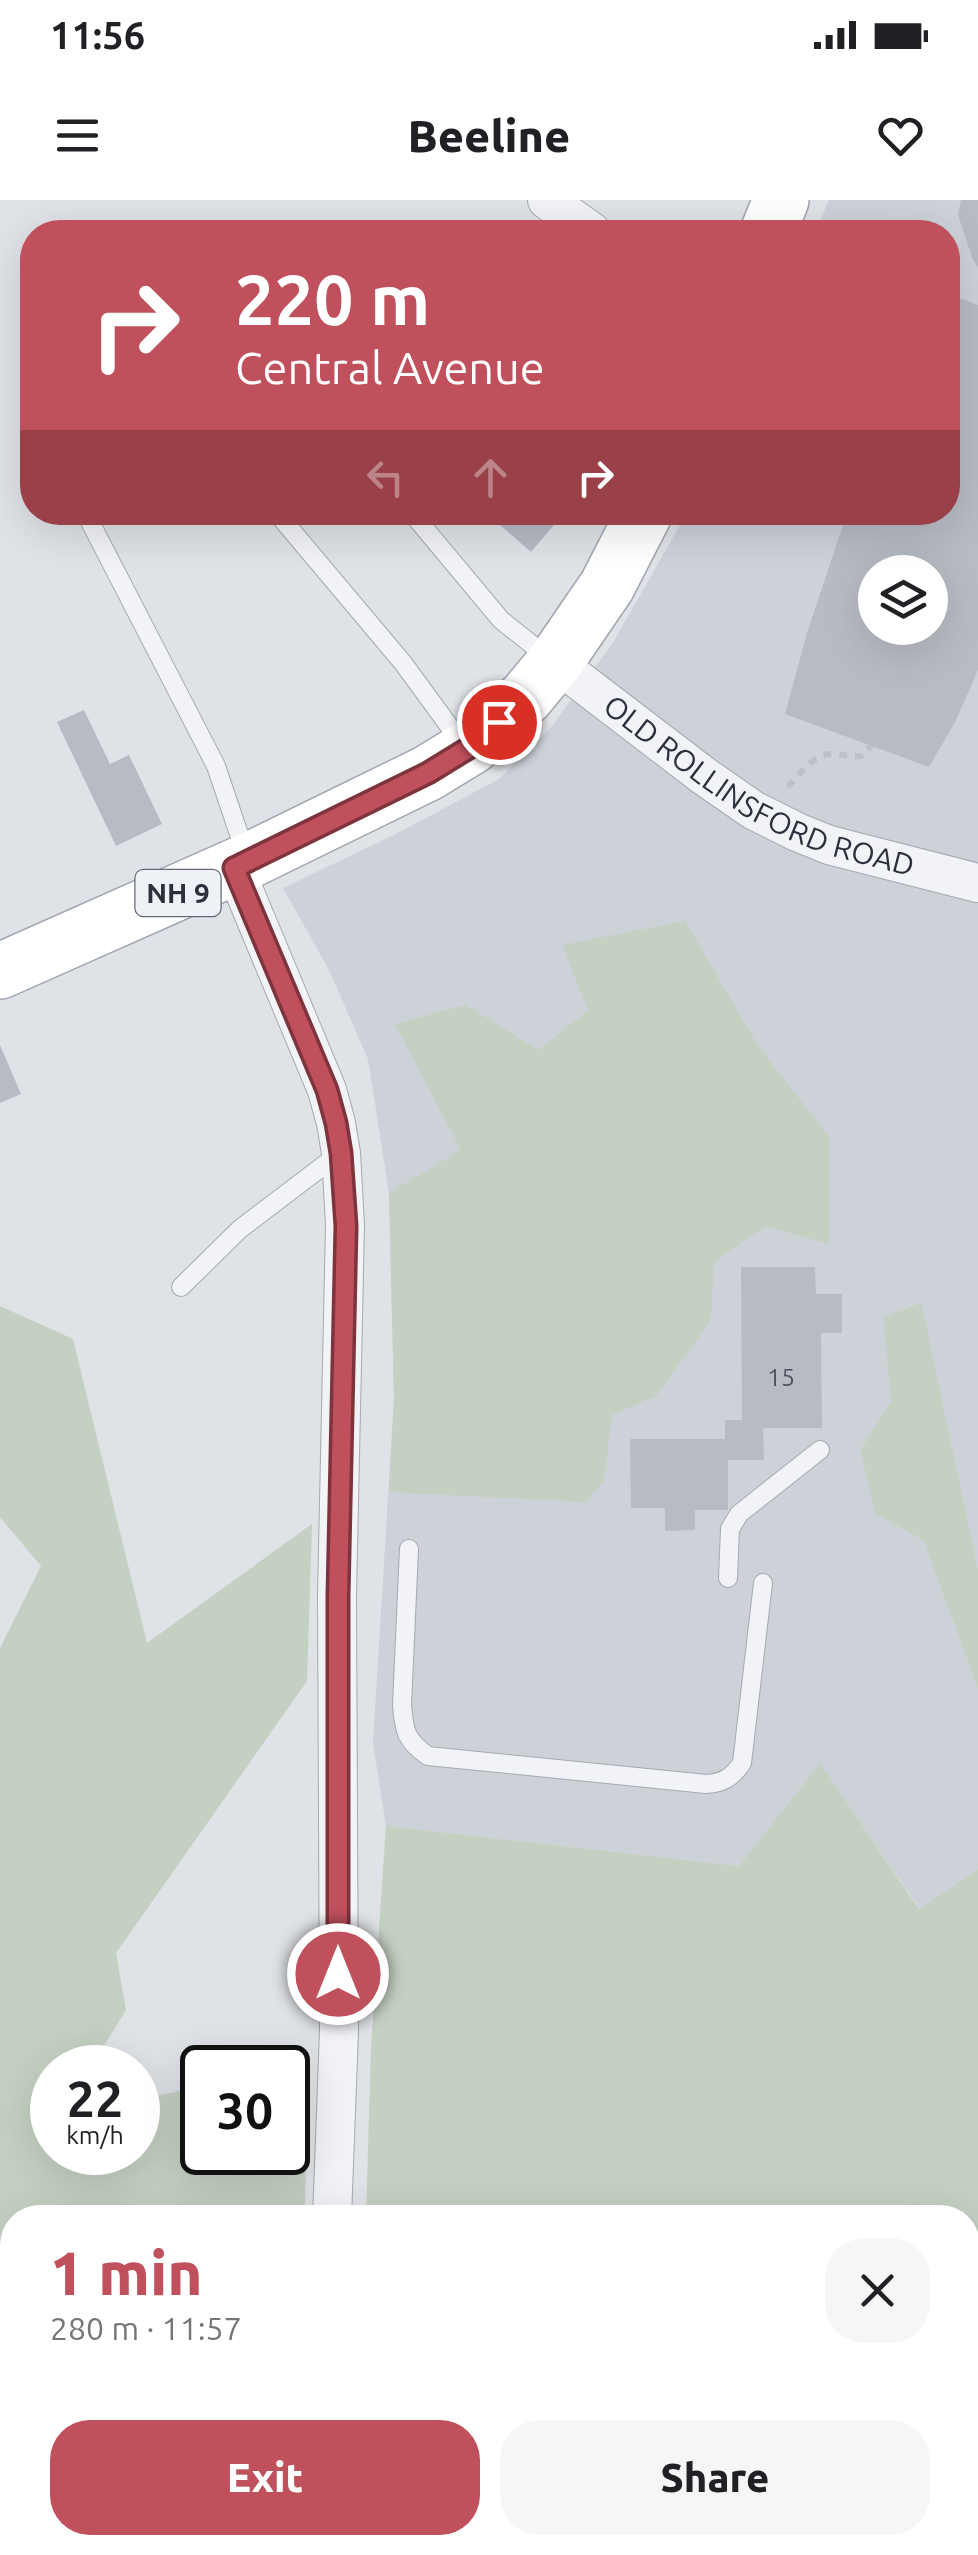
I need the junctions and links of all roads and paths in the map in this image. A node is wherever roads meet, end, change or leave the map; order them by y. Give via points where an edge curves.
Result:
1 (547, 200) edge
2 (575, 220) edge
3 (92, 525) edge
4 (287, 525) edge
5 (423, 525) edge
6 (638, 525) edge
7 (555, 662) junction
8 (871, 745) dead end
9 (466, 750) junction
10 (787, 788) dead end
11 (241, 864) junction
12 (978, 883) edge
13 (0, 972) edge
14 (341, 1153) junction
15 (180, 1286) dead end
16 (820, 1450) dead end
17 (410, 1548) dead end
18 (728, 1578) dead end
19 (763, 1583) dead end
20 (332, 2205) edge

1 - 2 street
3 - 11 lane via 216,766
4 - 9 lane
5 - 7 lane via 501,620
6 - 7 main road, NH 9
7 - 9 main road, NH 9
7 - 12 street, OLD ROLLINSFORD ROAD via 753,810 829,845
8 - 10 path via 863,756 824,754
9 - 11 main road, NH 9
11 - 13 main road, NH 9
11 - 14 street via 318,1063
14 - 15 lane via 240,1229
14 - 20 street via 346,1226
16 - 18 lane via 739,1514 730,1530
17 - 19 lane via 402,1705 412,1745 428,1756 686,1782 722,1783 742,1763

